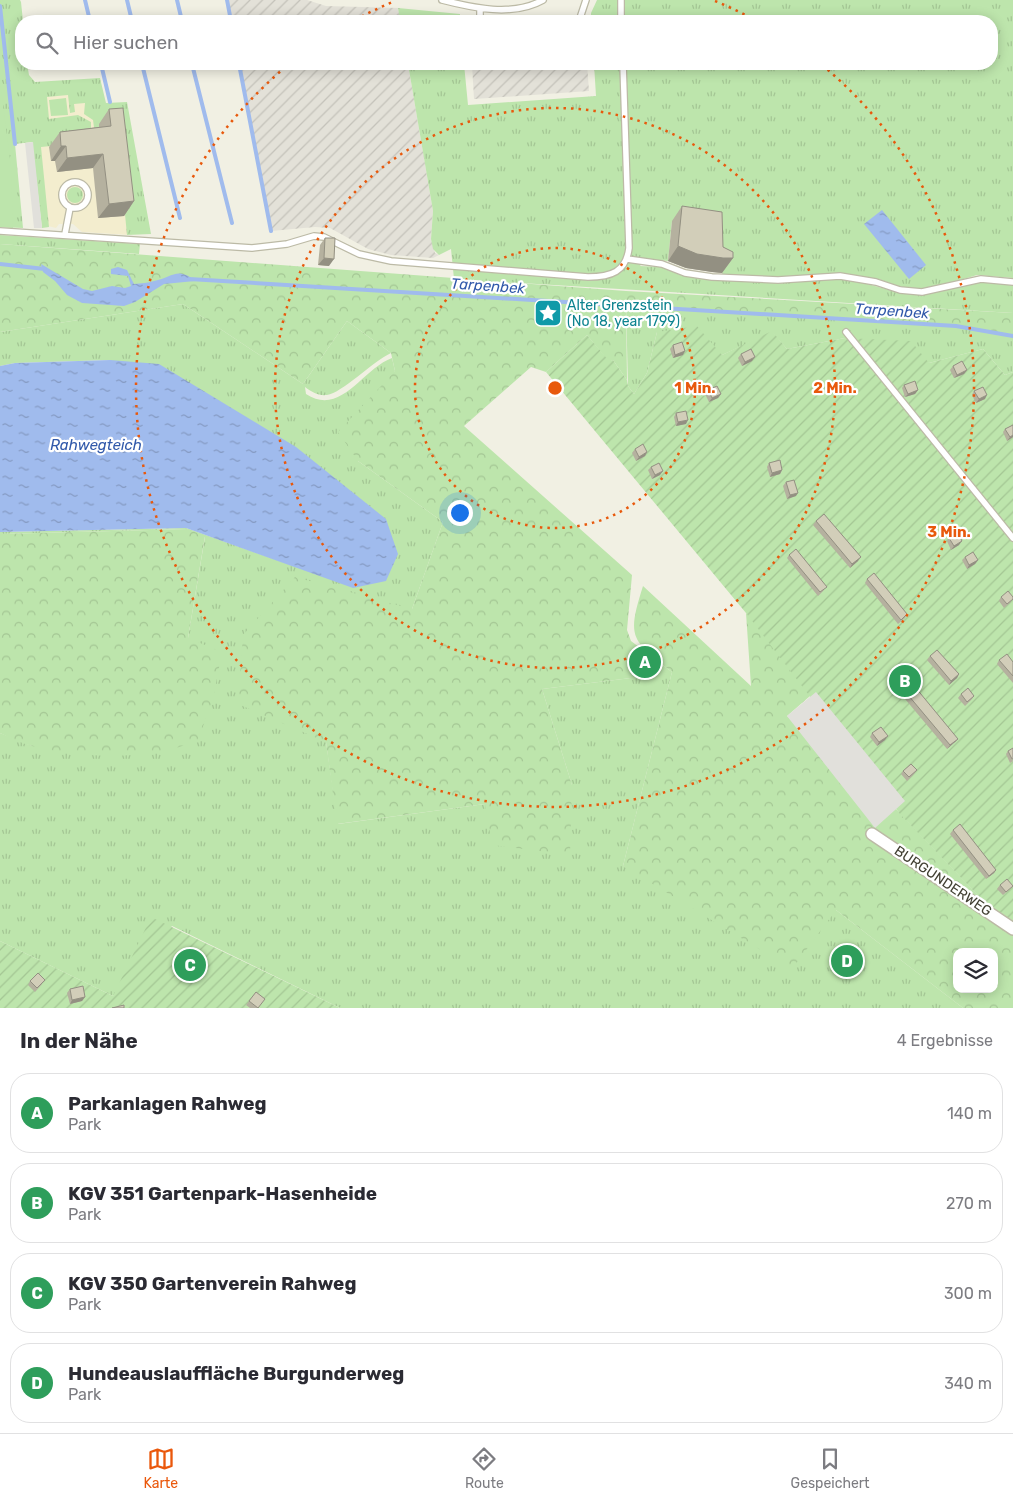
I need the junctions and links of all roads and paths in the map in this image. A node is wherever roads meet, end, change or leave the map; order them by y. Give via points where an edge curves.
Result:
1 (442, 0) edge
2 (543, 0) edge
3 (586, 0) edge
4 (621, 0) edge
5 (480, 9) junction
6 (480, 15) edge
7 (580, 15) edge
8 (622, 15) edge
9 (623, 70) edge
10 (70, 208) junction
11 (0, 231) edge
12 (65, 234) junction
13 (627, 259) junction
14 (1013, 282) edge
15 (846, 332) dead end
16 (1013, 538) edge
17 (872, 834) dead end
18 (1013, 928) edge

1 - 5 lane
2 - 5 lane via 518,7
3 - 7 lane
4 - 8 lane
5 - 6 lane
9 - 13 lane
10 - 10 lane via 63,200 63,190 78,182 86,187 88,201 82,207
10 - 12 lane
11 - 12 lane
12 - 13 lane via 252,248 288,244 314,236 324,237 359,254 391,261 602,277 616,273
13 - 14 lane via 712,277 778,280 840,276 922,292 982,279
15 - 16 lane
17 - 18 street, BURGUNDERWEG

